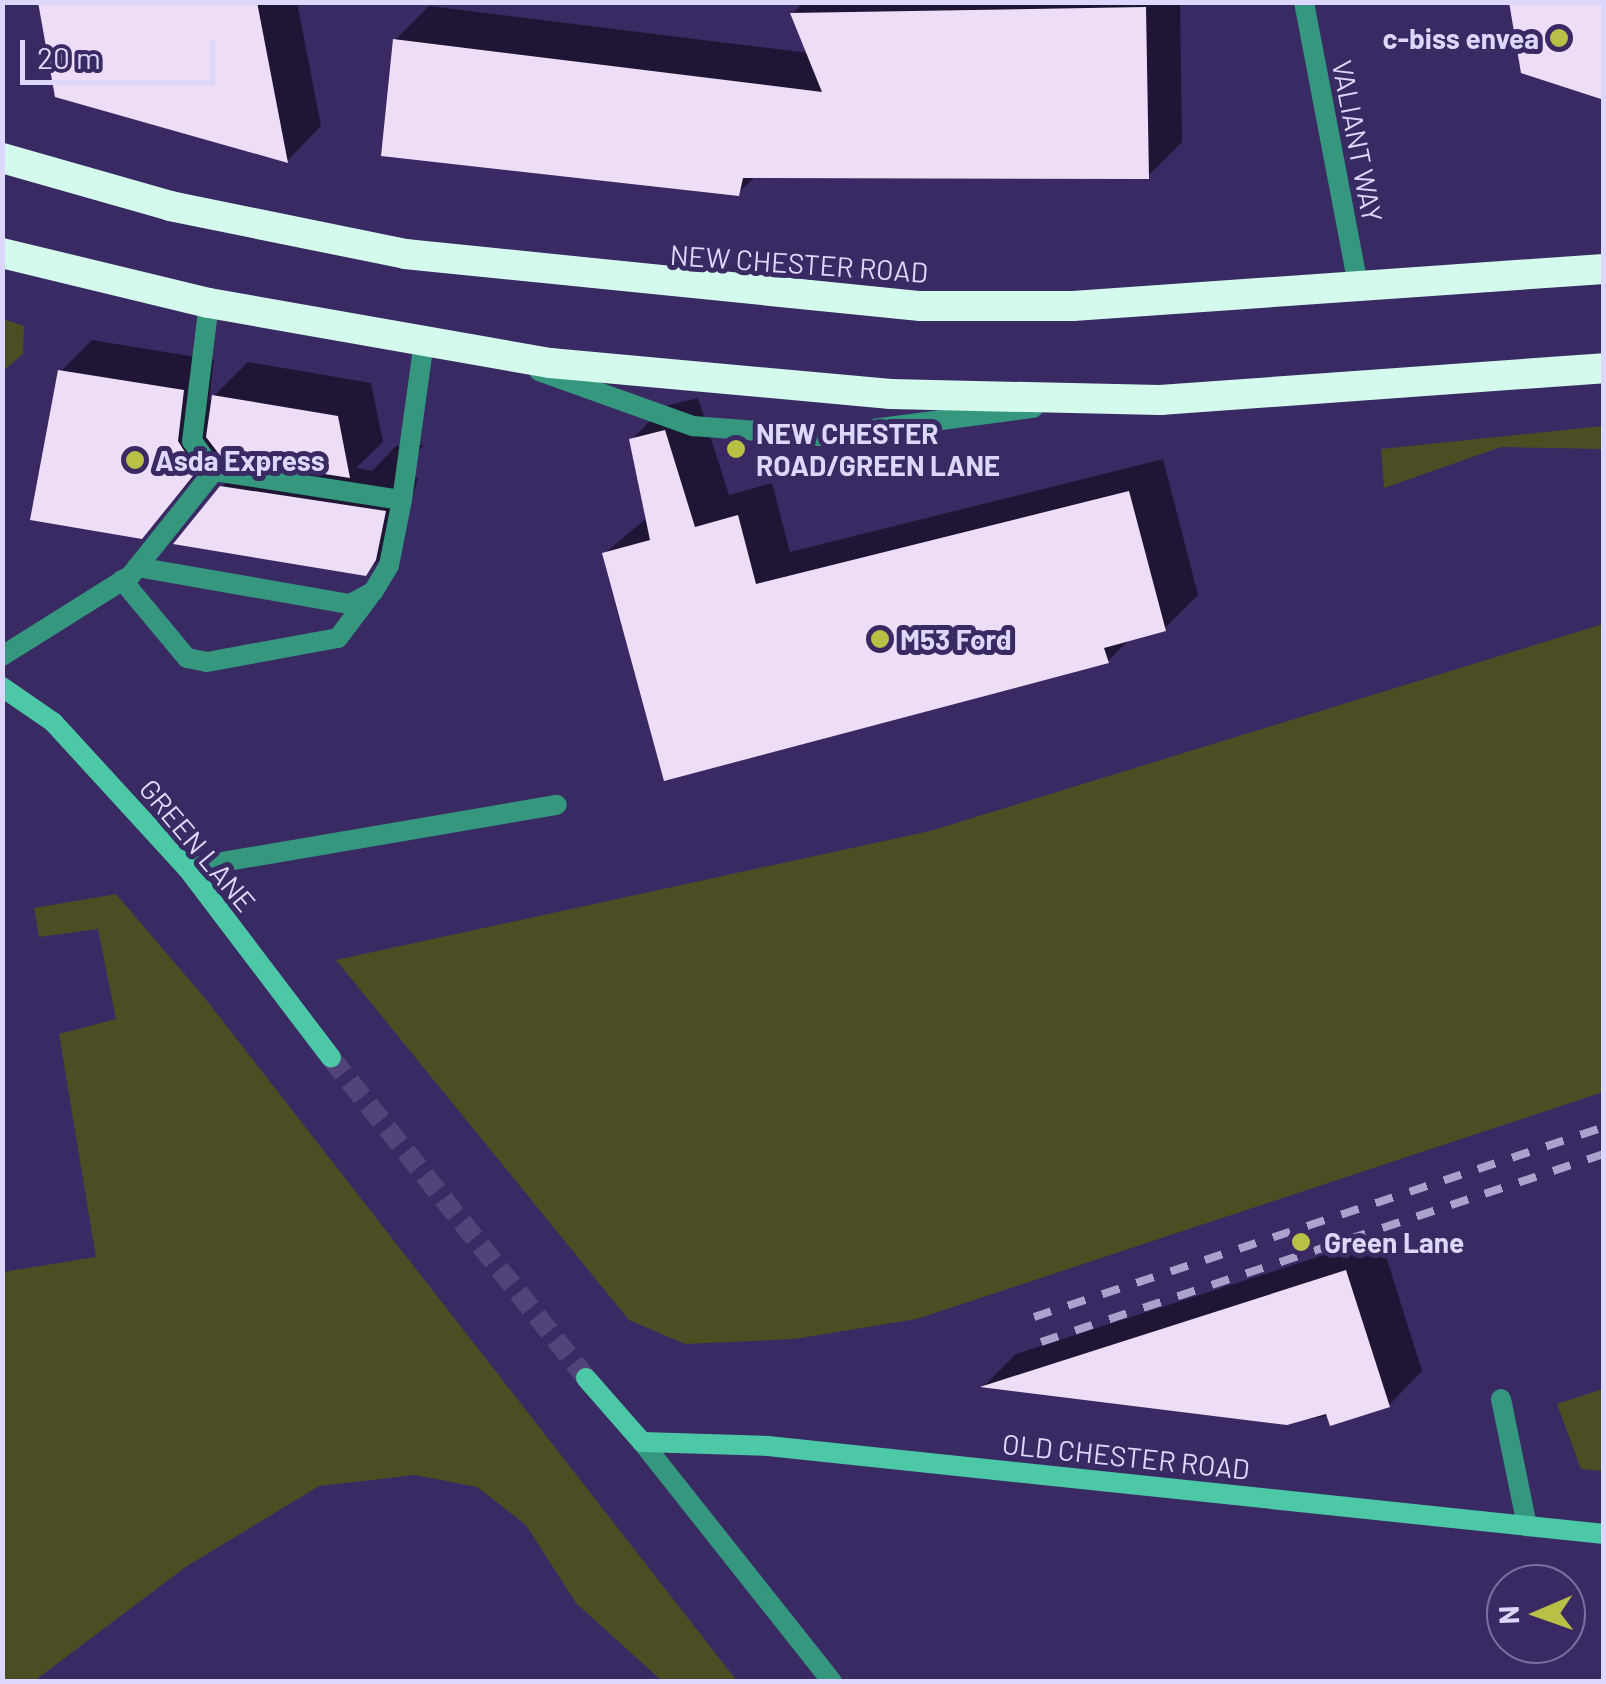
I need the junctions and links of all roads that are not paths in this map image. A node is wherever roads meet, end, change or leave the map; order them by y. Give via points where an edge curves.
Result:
1 (1304, 2) edge
2 (2, 158) edge
3 (2, 253) edge
4 (1604, 269) edge
5 (1358, 291) junction
6 (208, 304) junction
7 (424, 342) junction
8 (490, 353) junction
9 (1604, 368) edge
10 (1104, 398) junction
11 (214, 471) junction
12 (402, 500) junction
13 (130, 573) junction
14 (373, 592) junction
15 (2, 656) edge
16 (2, 686) edge
17 (557, 805) dead end
18 (187, 868) junction
19 (331, 1058) tunnel mouth
20 (586, 1378) tunnel mouth
21 (1500, 1399) dead end
22 (642, 1442) junction
23 (1527, 1526) junction
24 (1604, 1534) edge
25 (832, 1682) edge

1 - 5 street, VALIANT WAY
2 - 5 highway, NEW CHESTER ROAD via 170,206 405,254 658,285 920,306
3 - 6 highway
4 - 5 highway, NEW CHESTER ROAD
6 - 7 highway
6 - 11 street via 192,441
7 - 8 highway
7 - 12 street
8 - 10 highway via 891,394
8 - 10 street via 693,426 802,435
9 - 10 highway
11 - 12 street
11 - 13 street
12 - 14 street
13 - 14 street via 350,604
13 - 14 street via 187,658 207,662 338,638
13 - 15 street
16 - 18 main road, GREEN LANE via 53,722
17 - 18 street
18 - 19 main road, GREEN LANE
20 - 22 main road
21 - 23 street
22 - 23 main road, OLD CHESTER ROAD via 768,1446
22 - 25 street
23 - 24 main road, OLD CHESTER ROAD

